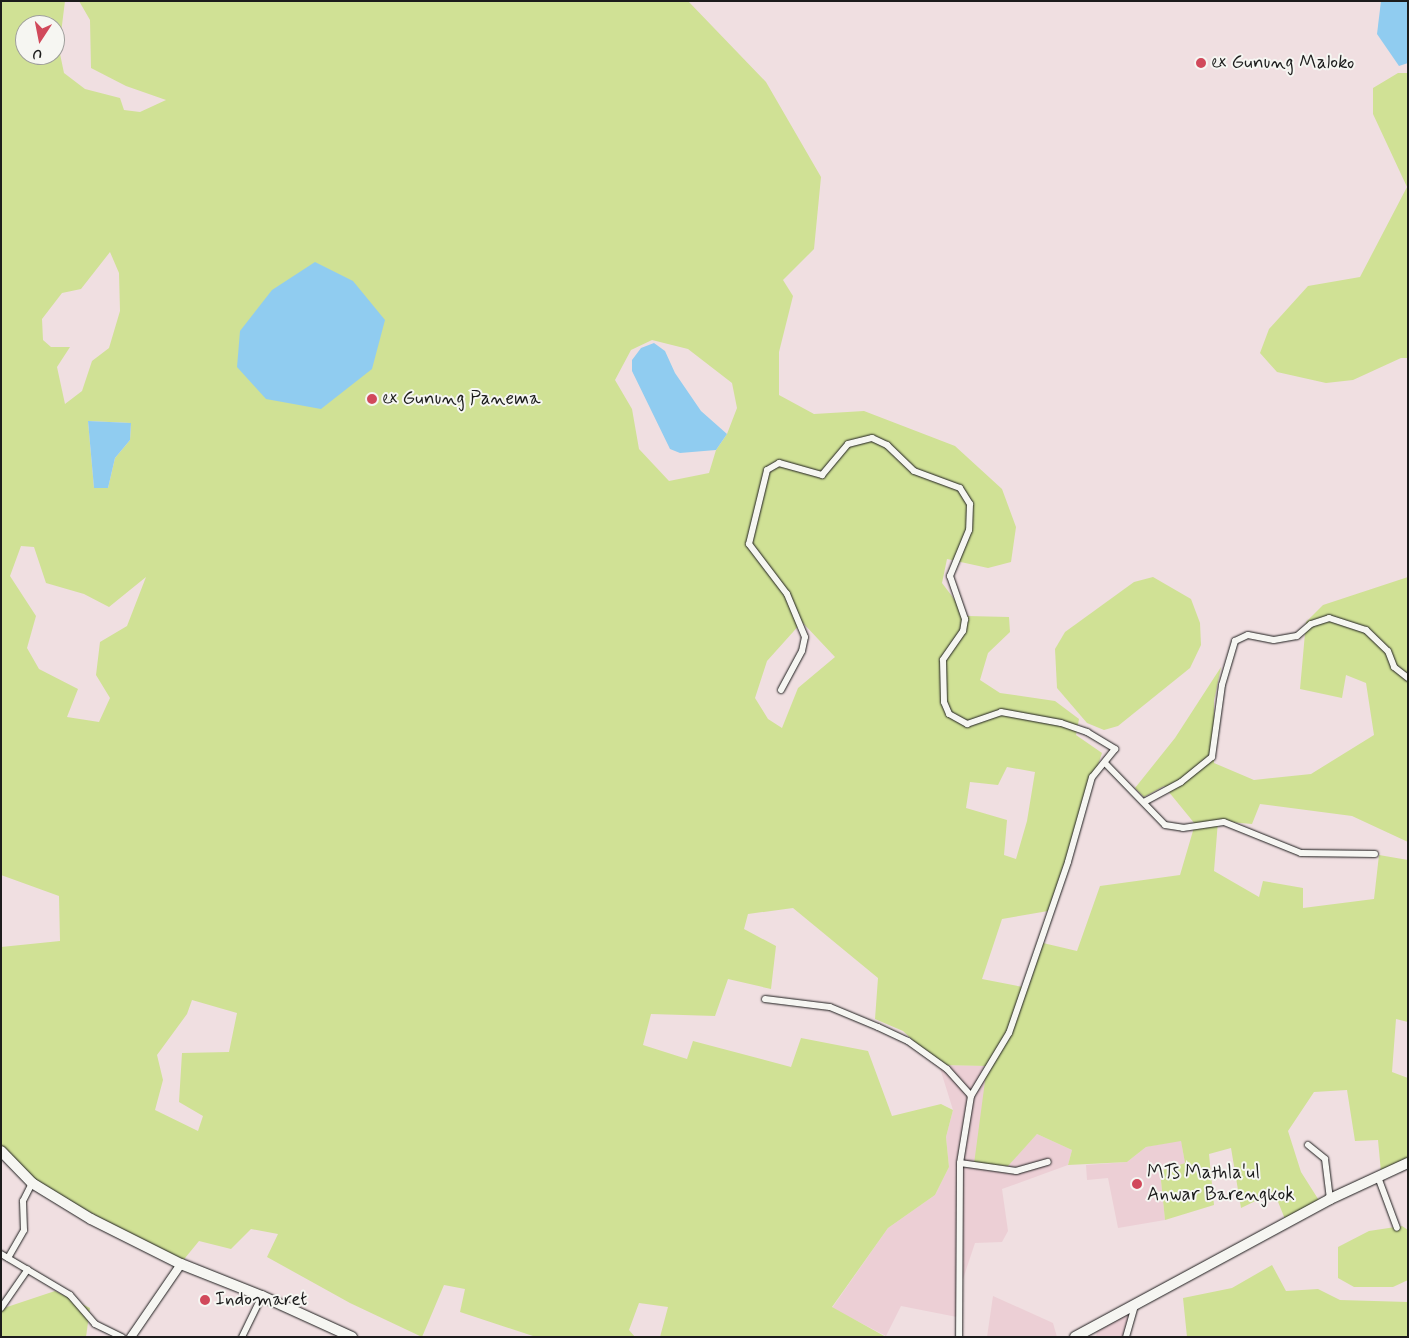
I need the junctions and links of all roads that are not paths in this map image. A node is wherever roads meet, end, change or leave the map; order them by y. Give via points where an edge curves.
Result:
1 (1408, 678) edge
2 (781, 690) dead end
3 (1105, 763) junction
4 (1144, 802) junction
5 (1375, 854) dead end
6 (765, 999) dead end
7 (971, 1096) junction
8 (1308, 1145) dead end
9 (1, 1151) edge
10 (1048, 1162) dead end
11 (960, 1163) junction
12 (1408, 1163) edge
13 (1378, 1178) junction
14 (32, 1183) junction
15 (1330, 1199) junction
16 (1396, 1228) dead end
17 (1, 1254) edge
18 (8, 1258) junction
19 (181, 1264) junction
20 (28, 1269) junction
21 (262, 1296) junction
22 (1136, 1303) junction
23 (1, 1308) edge
24 (122, 1337) edge
25 (130, 1337) edge
26 (242, 1337) edge
27 (352, 1337) edge
28 (959, 1337) edge
29 (1075, 1337) edge
30 (1126, 1337) edge

1 - 4 street via 1394,667 1388,651 1366,630 1329,618 1310,624 1297,636 1274,640 1248,635 1235,641 1222,686 1212,757 1181,782
2 - 3 street via 802,651 805,637 787,594 749,544 767,470 779,463 822,475 848,444 872,438 887,445 914,471 960,488 970,504 969,530 950,576 965,619 963,631 943,660 944,702 948,714 967,724 1001,712 1061,723 1087,732 1115,749
3 - 4 street
3 - 7 street via 1090,783 1009,1033
4 - 5 street via 1156,819 1171,826 1183,828 1224,822 1301,853
6 - 7 street via 818,1004 908,1041 947,1069
7 - 11 street
8 - 15 street via 1324,1159
9 - 14 main road
10 - 11 street via 1016,1171
11 - 28 street
12 - 13 main road
13 - 15 main road
13 - 16 street
14 - 18 street via 23,1201 24,1230
14 - 19 main road via 91,1219
15 - 22 main road
17 - 18 street
18 - 20 street
19 - 21 main road
19 - 25 street
20 - 23 street
20 - 24 street via 70,1295 95,1324
21 - 26 street
21 - 27 main road
22 - 29 main road
22 - 30 street

